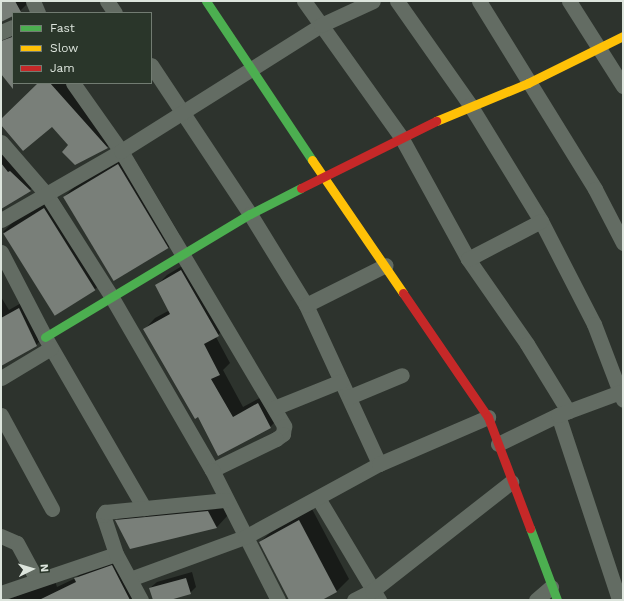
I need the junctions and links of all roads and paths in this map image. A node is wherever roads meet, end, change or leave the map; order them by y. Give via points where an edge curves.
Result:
1 (33, 1) edge
2 (107, 1) edge
3 (206, 1) edge
4 (304, 1) edge
5 (373, 1) edge
6 (397, 1) edge
7 (479, 1) edge
8 (569, 1) edge
9 (38, 12) edge
10 (114, 12) edge
11 (321, 25) junction
12 (12, 27) edge
13 (1, 32) edge
14 (623, 36) edge
15 (598, 47) junction
16 (152, 66) edge
17 (250, 70) junction
18 (528, 83) junction
19 (74, 84) edge
20 (623, 86) edge
21 (470, 105) junction
22 (183, 112) junction
23 (401, 137) junction
24 (1, 142) edge
25 (121, 151) junction
26 (323, 176) junction
27 (47, 195) junction
28 (250, 214) junction
29 (1, 220) edge
30 (541, 221) junction
31 (623, 243) edge
32 (1, 252) edge
33 (184, 255) junction
34 (468, 260) junction
35 (386, 265) junction
36 (111, 296) junction
37 (306, 304) junction
38 (48, 343) junction
39 (402, 375) dead end
40 (1, 378) edge
41 (341, 381) junction
42 (622, 395) edge
43 (349, 397) junction
44 (274, 408) junction
45 (563, 413) junction
46 (1, 415) edge
47 (488, 417) junction
48 (498, 444) junction
49 (379, 464) junction
50 (212, 470) junction
51 (511, 482) junction
52 (318, 498) junction
53 (226, 500) junction
54 (144, 508) junction
55 (52, 509) dead end
56 (1, 536) edge
57 (245, 537) junction
58 (116, 554) junction
59 (130, 579) junction
60 (37, 580) junction
61 (1, 593) edge
62 (554, 594) edge
63 (375, 595) edge
64 (619, 599) edge
65 (141, 600) edge
66 (278, 600) edge
67 (354, 600) edge
68 (536, 600) edge

1 - 9 street
2 - 10 street
3 - 17 street
4 - 11 street
5 - 11 street
6 - 21 street
7 - 18 street
8 - 15 street
11 - 17 street
11 - 23 street
12 - 13 street
14 - 15 street
15 - 18 street
15 - 20 street
16 - 22 street
17 - 22 street
17 - 26 street
18 - 21 street
18 - 31 street via 594,189
19 - 25 street
21 - 23 street
21 - 30 street
22 - 25 street
22 - 28 street
23 - 26 street
23 - 34 street
24 - 27 street
25 - 27 street
25 - 33 street
26 - 28 street
26 - 35 street
27 - 29 street
27 - 36 street
28 - 33 street
28 - 37 street
30 - 34 street
30 - 42 street via 594,324
32 - 38 street
33 - 36 street
33 - 44 street
34 - 45 street via 527,344
35 - 37 street
35 - 47 street
36 - 38 street
36 - 50 street
37 - 41 street
38 - 40 street
38 - 54 street
39 - 43 street
41 - 43 street
41 - 44 street
42 - 45 street
43 - 49 street
44 - 50 street via 284,426 282,434
45 - 48 street
45 - 64 street
46 - 55 street
47 - 48 street
47 - 49 street
48 - 51 street
49 - 52 street
50 - 53 street
51 - 62 street
51 - 63 street
52 - 57 street
52 - 63 street
53 - 54 street
53 - 57 street
54 - 58 street via 105,512 103,515
56 - 60 street via 17,543
57 - 59 street
57 - 66 street
58 - 59 street
58 - 60 street
59 - 65 street
60 - 61 street
62 - 68 street
63 - 67 street

